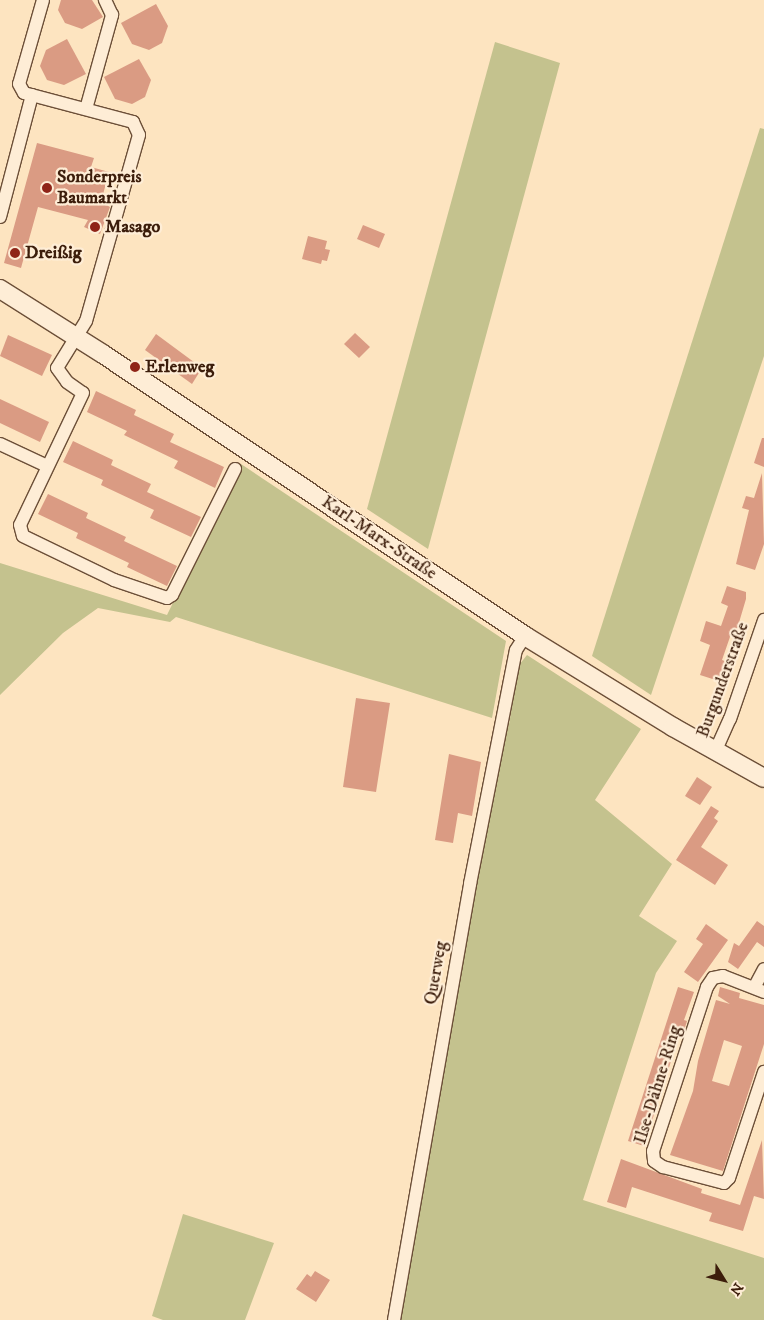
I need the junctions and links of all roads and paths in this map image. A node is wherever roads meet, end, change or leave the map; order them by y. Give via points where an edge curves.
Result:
1 (43, 0) edge
2 (105, 0) edge
3 (32, 95) junction
4 (86, 109) junction
5 (0, 217) edge
6 (0, 289) edge
7 (77, 338) junction
8 (0, 444) edge
9 (47, 466) junction
10 (235, 469) dead end
11 (764, 620) edge
12 (525, 636) junction
13 (716, 752) junction
14 (764, 778) edge
15 (764, 969) edge
16 (760, 989) edge
17 (764, 1072) edge
18 (759, 1104) edge
19 (394, 1320) edge

1 - 3 street via 18,84 24,93
2 - 4 street via 112,16
3 - 4 street
3 - 5 street
4 - 7 street via 133,122 139,135 86,322
6 - 7 main road, Karl-Marx-Straße
7 - 9 street via 57,368 67,382 83,393
7 - 12 main road, Karl-Marx-Straße
8 - 9 street
9 - 10 street via 20,525 23,536 162,598 172,595
11 - 13 street, Burgunderstraße
12 - 13 main road, Karl-Marx-Straße
12 - 19 street, Querweg via 516,650 470,884
13 - 14 main road, Karl-Marx-Straße
15 - 16 street
16 - 18 street, Ilse-Dähne-Ring via 723,976 713,978 707,987 653,1151 654,1161 672,1170 724,1183 729,1178
17 - 18 street, Ilse-Dähne-Ring

